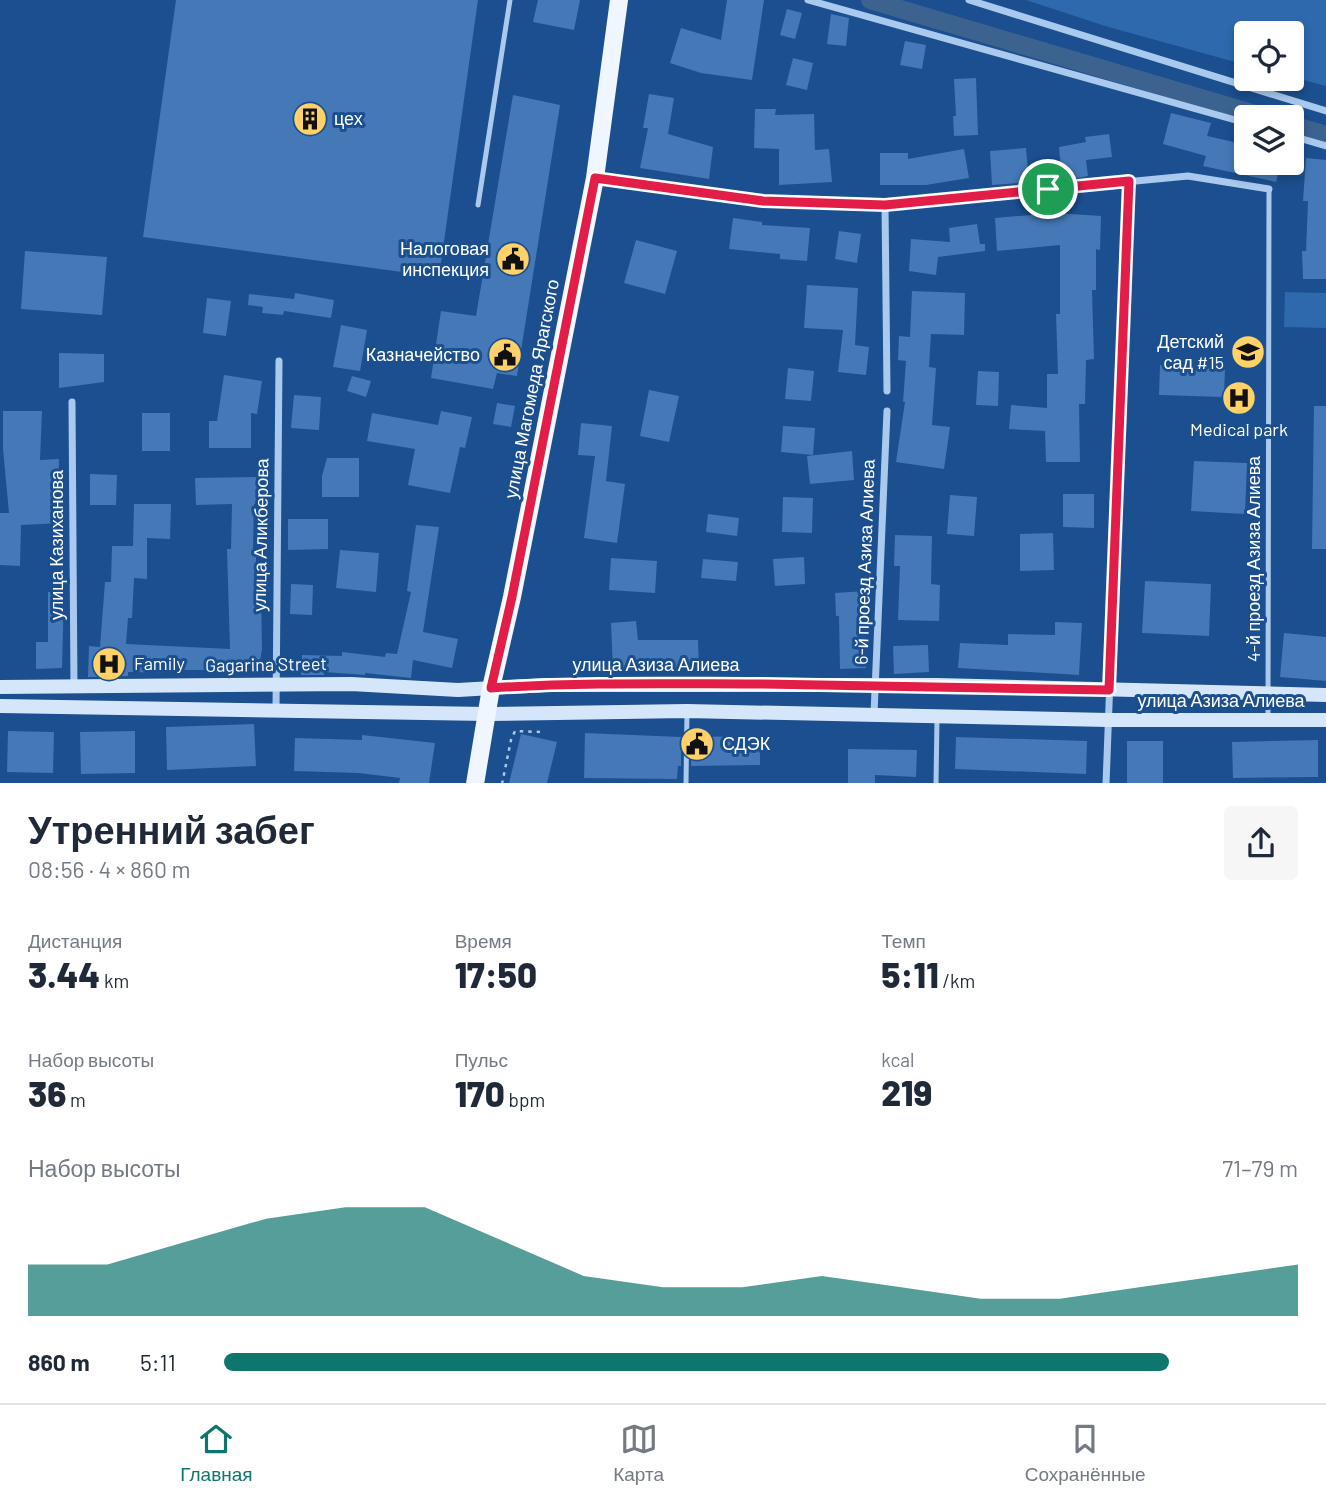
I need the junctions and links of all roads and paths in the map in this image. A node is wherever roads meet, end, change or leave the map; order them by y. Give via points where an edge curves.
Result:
1 (510, 0) edge
2 (808, 0) edge
3 (969, 0) edge
4 (619, 1) edge
5 (1326, 111) edge
6 (1234, 120) edge
7 (1304, 140) edge
8 (1326, 146) edge
9 (595, 178) junction
10 (1129, 181) junction
11 (1269, 189) joint
12 (478, 205) dead end
13 (885, 205) junction
14 (279, 361) dead end
15 (887, 391) dead end
16 (72, 402) dead end
17 (887, 411) dead end
18 (274, 685) junction
19 (875, 685) junction
20 (0, 687) edge
21 (74, 688) junction
22 (491, 688) junction
23 (1109, 690) junction
24 (1268, 693) junction
25 (1326, 695) edge
26 (0, 706) edge
27 (276, 709) junction
28 (687, 711) junction
29 (487, 714) junction
30 (874, 715) junction
31 (937, 716) junction
32 (1108, 720) junction
33 (1268, 720) junction
34 (1326, 720) edge
35 (540, 732) dead end
36 (475, 783) edge
37 (502, 783) edge
38 (686, 783) edge
39 (936, 783) edge
40 (1106, 783) edge

1 - 12 lane
2 - 6 street
3 - 5 street
4 - 9 main road, улица Магомеда Ярагского
7 - 8 street
9 - 13 street via 763,201
9 - 22 main road, улица Магомеда Ярагского
10 - 11 street via 1188,176
10 - 13 street
10 - 23 street
11 - 24 lane, 4-й проезд Азиза Алиева
13 - 15 street
14 - 18 street, улица Аликберова
16 - 21 street, улица Казиханова
17 - 19 street, 6-й проезд Азиза Алиева
18 - 21 main road, Gagarina Street
18 - 22 main road, Gagarina Street
18 - 27 street, улица Аликберова
19 - 22 main road, улица Азиза Алиева
19 - 23 main road, улица Азиза Алиева
19 - 30 street, 6-й проезд Азиза Алиева
20 - 21 main road, Gagarina Street
22 - 29 main road, улица Магомеда Ярагского
23 - 24 main road, улица Азиза Алиева
23 - 32 street
24 - 25 main road, улица Азиза Алиева
24 - 33 lane, 4-й проезд Азиза Алиева
26 - 27 main road
27 - 29 main road
28 - 29 main road, улица Азиза Алиева
28 - 30 main road, улица Азиза Алиева
28 - 38 lane
29 - 36 main road, улица Магомеда Ярагского
30 - 31 main road, улица Азиза Алиева
31 - 32 main road, улица Азиза Алиева
31 - 39 lane
32 - 33 main road, улица Азиза Алиева
32 - 40 street
33 - 34 main road, улица Азиза Алиева
35 - 37 path via 515,731

